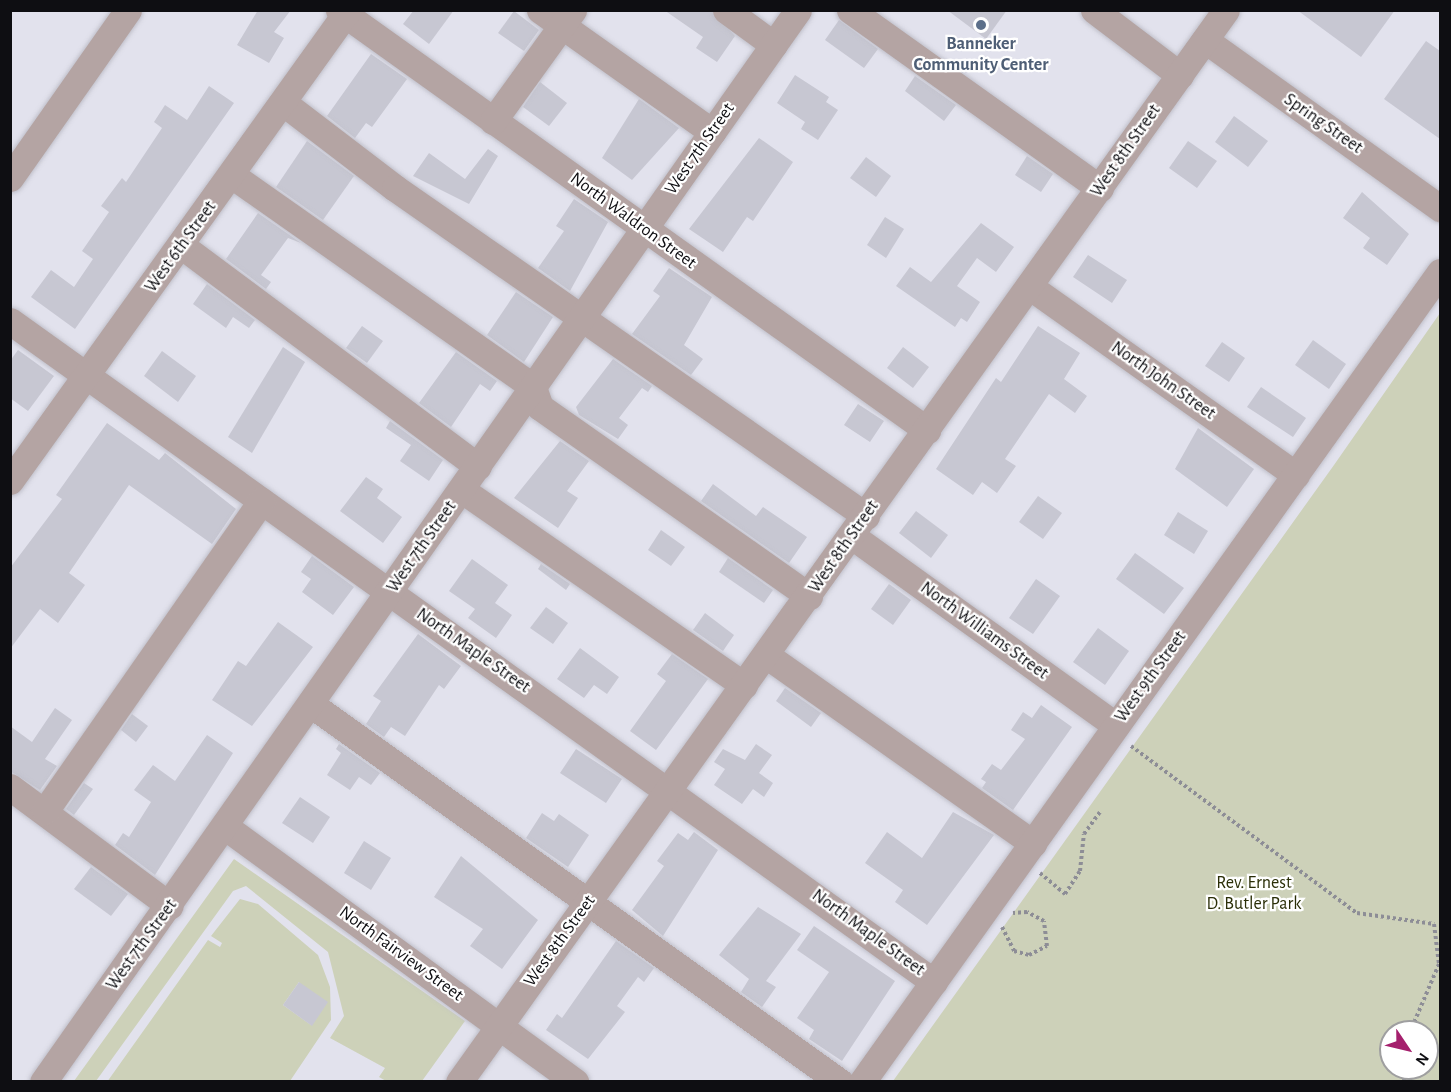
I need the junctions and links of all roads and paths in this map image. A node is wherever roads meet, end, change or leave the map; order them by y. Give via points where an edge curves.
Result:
1 (128, 10) edge
2 (726, 10) edge
3 (798, 10) edge
4 (850, 10) edge
5 (1094, 10) edge
6 (1226, 10) edge
7 (344, 12) edge
8 (558, 16) edge
9 (1205, 40) junction
10 (774, 45) junction
11 (1180, 75) junction
12 (285, 104) junction
13 (494, 121) junction
14 (712, 132) junction
15 (233, 176) junction
16 (10, 178) edge
17 (1100, 188) junction
18 (1440, 208) edge
19 (643, 229) junction
20 (182, 246) junction
21 (1440, 272) edge
22 (1029, 286) junction
23 (581, 318) junction
24 (10, 321) edge
25 (88, 376) junction
26 (533, 387) junction
27 (927, 430) junction
28 (478, 467) junction
29 (1296, 475) junction
30 (10, 481) edge
31 (462, 490) junction
32 (261, 501) junction
33 (859, 526) junction
34 (391, 594) junction
35 (809, 596) junction
36 (766, 655) junction
37 (744, 685) junction
38 (312, 705) junction
39 (1116, 726) junction
40 (10, 787) edge
41 (669, 788) junction
42 (45, 811) junction
43 (1100, 812) dead end
44 (226, 828) junction
45 (1033, 843) junction
46 (1040, 873) dead end
47 (589, 900) junction
48 (170, 906) junction
49 (1008, 918) dead end
50 (1002, 926) dead end
51 (934, 982) junction
52 (1415, 1020) edge
53 (499, 1026) junction
54 (43, 1082) edge
55 (459, 1082) edge
56 (575, 1082) edge
57 (840, 1082) edge
58 (862, 1082) edge

1 - 16 street
2 - 10 street
3 - 10 street, West 7th Street
4 - 17 street
5 - 11 street
6 - 9 street, West 8th Street
7 - 12 street, West 6th Street
7 - 13 street, North Waldron Street
8 - 13 street
8 - 14 street
9 - 11 street, West 8th Street
9 - 18 street, Spring Street
10 - 14 street, West 7th Street
11 - 17 street, West 8th Street
12 - 15 street, West 6th Street
12 - 23 street, North Williams Street
13 - 19 street, North Waldron Street
14 - 19 street, West 7th Street
15 - 20 street, West 6th Street
15 - 26 street
17 - 22 street, West 8th Street
19 - 23 street, West 7th Street
19 - 27 street, North Waldron Street
20 - 25 street, West 6th Street
20 - 28 street
21 - 29 street, West 9th Street
22 - 27 street, West 8th Street
22 - 29 street, North John Street
23 - 26 street, West 7th Street
23 - 33 street, North Williams Street
24 - 25 street, North Maple Street
25 - 30 street, West 6th Street
25 - 32 street, North Maple Street
26 - 28 street, West 7th Street
26 - 35 street via 540,407
27 - 33 street, West 8th Street
28 - 31 street, West 7th Street
29 - 39 street, West 9th Street
31 - 34 street, West 7th Street
31 - 37 street
32 - 34 street, North Maple Street
32 - 42 street
33 - 35 street, West 8th Street
33 - 39 street, North Williams Street
34 - 38 street, West 7th Street
34 - 41 street, North Maple Street
35 - 36 street, West 8th Street
36 - 37 street, West 8th Street
36 - 45 street
37 - 41 street, West 8th Street
38 - 44 street, West 7th Street
38 - 47 street
39 - 45 street, West 9th Street
39 - 52 path via 1131,747 1357,913 1434,924 1439,964
40 - 42 street
41 - 47 street, West 8th Street
41 - 51 street, North Maple Street
42 - 48 street
43 - 46 path via 1084,834 1080,871 1065,894
44 - 48 street, West 7th Street
44 - 53 street, North Fairview Street
45 - 51 street, West 9th Street
47 - 53 street, West 8th Street
47 - 57 street
48 - 54 street, West 7th Street
49 - 50 path via 1018,912 1036,916 1049,930 1047,946 1029,955 1014,951
51 - 58 street, West 9th Street
53 - 55 street, West 8th Street
53 - 56 street, North Fairview Street

